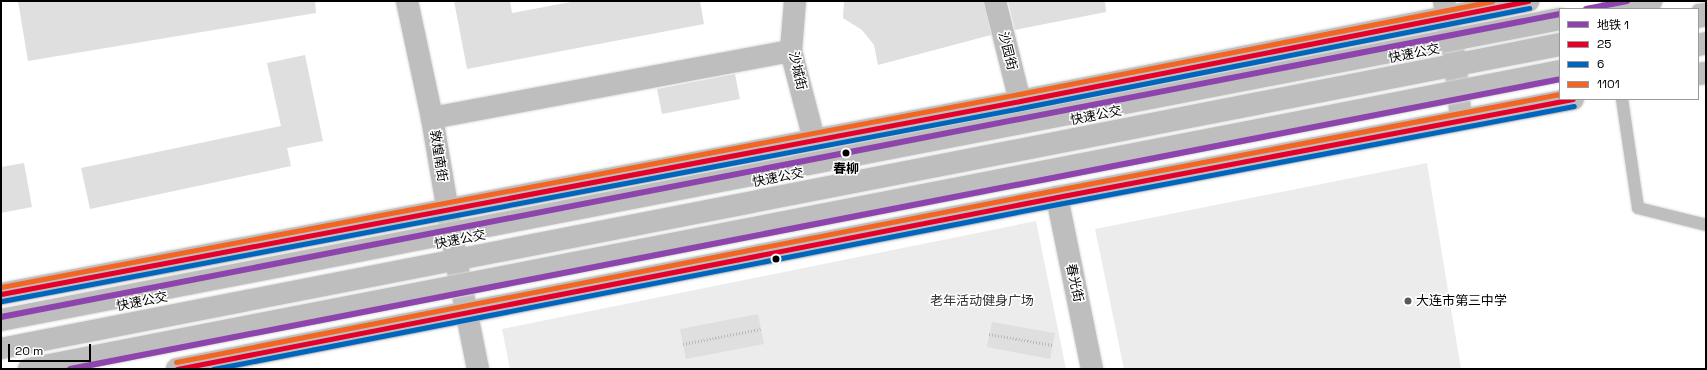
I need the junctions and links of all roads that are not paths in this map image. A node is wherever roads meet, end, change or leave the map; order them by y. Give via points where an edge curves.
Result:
1 (407, 1) edge
2 (795, 1) edge
3 (995, 1) edge
4 (1528, 1) edge
5 (1651, 1) edge
6 (1615, 8) edge
7 (1446, 9) edge
8 (1559, 19) edge
9 (1559, 39) edge
10 (1559, 50) edge
11 (791, 51) junction
12 (1455, 66) junction
13 (1559, 71) edge
14 (1568, 100) edge
15 (1622, 100) edge
16 (1020, 101) junction
17 (432, 118) junction
18 (1461, 120) junction
19 (814, 139) junction
20 (1056, 197) junction
21 (447, 209) junction
22 (1706, 225) edge
23 (456, 260) junction
24 (1, 294) edge
25 (466, 311) junction
26 (1, 320) edge
27 (1, 344) edge
28 (1, 353) edge
29 (29, 369) edge
30 (177, 369) edge
31 (478, 369) edge
32 (1092, 369) edge

1 - 17 main road, 敦煌南街
2 - 11 main road, 沙城街
3 - 16 main road, 沙园街
4 - 7 main road
5 - 6 main road
7 - 12 main road
7 - 16 main road
8 - 26 main road, bridge
9 - 12 lane, 快速公交
10 - 12 lane, 快速公交
11 - 17 main road
11 - 19 main road, 沙城街
12 - 18 main road
12 - 23 lane, 快速公交
13 - 29 main road, bridge
14 - 18 main road
15 - 22 lane via 1638,208
16 - 19 main road
17 - 21 main road, 敦煌南街
18 - 20 main road
19 - 21 main road
20 - 25 main road
20 - 32 main road, 春光街
21 - 23 main road, 敦煌南街
21 - 24 main road
23 - 25 main road, 敦煌南街
23 - 27 lane, 快速公交
23 - 28 lane, 快速公交
25 - 30 main road
25 - 31 main road, 敦煌南街

